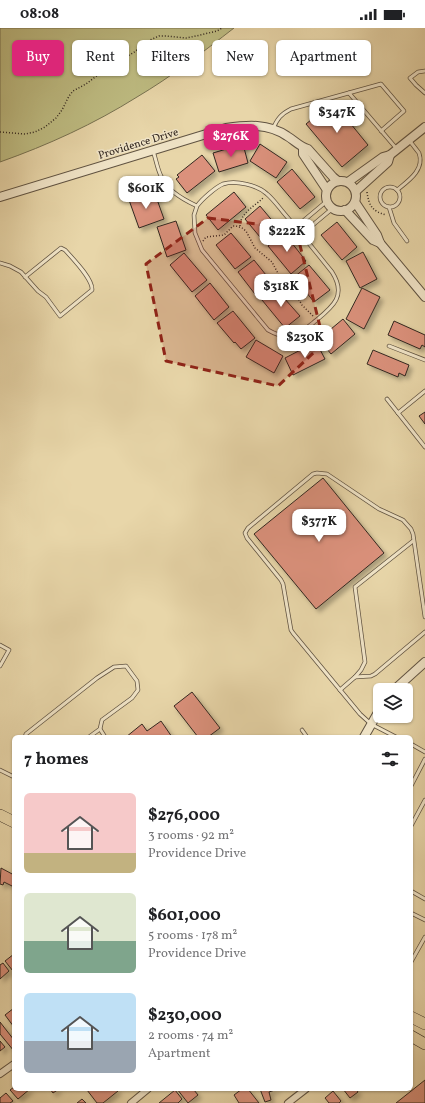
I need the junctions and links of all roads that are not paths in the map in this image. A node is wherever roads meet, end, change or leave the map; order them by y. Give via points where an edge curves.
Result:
1 (425, 70) edge
2 (349, 93) junction
3 (425, 93) edge
4 (425, 127) edge
5 (273, 129) junction
6 (381, 131) junction
7 (409, 140) junction
8 (303, 148) junction
9 (397, 150) junction
10 (153, 151) junction
11 (390, 155) junction
12 (338, 181) junction
13 (348, 182) junction
14 (327, 190) junction
15 (397, 190) junction
16 (356, 191) junction
17 (0, 197) edge
18 (327, 201) junction
19 (355, 202) junction
20 (197, 206) junction
21 (389, 206) junction
22 (333, 208) junction
23 (345, 210) junction
24 (296, 227) junction
25 (302, 234) junction
26 (407, 241) dead end
27 (380, 243) junction
28 (0, 263) edge
29 (25, 277) junction
30 (425, 297) edge
31 (389, 346) dead end
32 (425, 360) edge
33 (425, 391) edge
34 (386, 399) dead end
35 (398, 413) junction
36 (425, 446) edge
37 (413, 541) junction
38 (425, 617) edge
39 (425, 632) edge
40 (0, 645) edge
41 (425, 662) edge
42 (0, 666) edge
43 (355, 677) junction
44 (402, 683) edge
45 (340, 690) junction
46 (373, 721) edge
47 (371, 724) junction
48 (100, 729) junction
49 (302, 730) dead end
50 (26, 735) edge
51 (92, 735) edge
52 (104, 735) edge
53 (306, 735) edge
54 (365, 735) edge
55 (389, 735) edge
56 (413, 745) edge
57 (425, 752) edge
58 (425, 759) edge
59 (0, 770) edge
60 (12, 776) edge
61 (413, 782) edge
62 (425, 800) edge
63 (0, 815) edge
64 (12, 821) edge
65 (413, 822) edge
66 (413, 892) edge
67 (425, 899) edge
68 (413, 914) edge
69 (425, 920) edge
70 (425, 937) edge
71 (413, 958) edge
72 (413, 1018) edge
73 (425, 1024) edge
74 (413, 1037) edge
75 (425, 1044) edge
76 (12, 1065) edge
77 (0, 1074) edge
78 (146, 1091) edge
79 (303, 1091) edge
80 (131, 1103) edge
81 (288, 1103) edge

1 - 3 lane via 410,78
2 - 5 lane via 283,112 277,118
2 - 6 lane
2 - 6 lane via 382,84 404,111
4 - 7 street
5 - 8 street, Providence Drive
5 - 10 street, Providence Drive via 257,125 226,128
6 - 9 lane
7 - 9 street
7 - 15 lane via 419,153 420,170
8 - 12 street, Providence Drive via 308,149
8 - 14 street, Providence Drive via 303,154
9 - 11 street
10 - 17 street, Providence Drive
10 - 20 lane via 161,177 166,184 182,199
11 - 13 street
11 - 16 street via 388,162
12 - 13 street
12 - 14 street
13 - 16 street
14 - 18 street
15 - 21 lane via 400,195 399,201 395,206
15 - 21 lane via 388,188 381,194 381,201
16 - 19 street
18 - 22 street
18 - 24 lane
19 - 23 street
19 - 27 street
20 - 24 lane via 223,184 245,184 267,193
20 - 25 lane via 194,215 195,233 202,250 268,330 282,336 300,333 332,307 338,294 337,280
21 - 26 lane via 394,223
22 - 23 street
22 - 25 lane
23 - 27 street via 373,240
24 - 25 lane
27 - 30 street
28 - 29 lane via 21,272
29 - 29 lane via 46,297 60,316 92,290 88,278 61,248
31 - 32 lane
33 - 35 lane
34 - 35 lane
35 - 36 lane
37 - 38 lane
37 - 43 lane via 355,587 365,662
37 - 45 lane via 411,529 404,520 379,509 327,474 321,473 313,474 248,528 247,538 282,580 291,630
39 - 43 lane via 375,674
40 - 42 lane via 9,650
41 - 44 street
43 - 45 lane
45 - 47 lane
46 - 47 street
47 - 54 street
47 - 55 lane
48 - 50 lane via 102,720 132,698 138,690 137,681 126,666 114,667 97,678
48 - 51 lane
48 - 52 lane
49 - 53 lane
56 - 57 lane
58 - 61 lane
59 - 60 lane
62 - 65 lane
63 - 64 highway
66 - 67 lane
68 - 69 lane
70 - 71 lane
72 - 73 highway
74 - 75 highway
76 - 77 street
78 - 80 street
79 - 81 street

